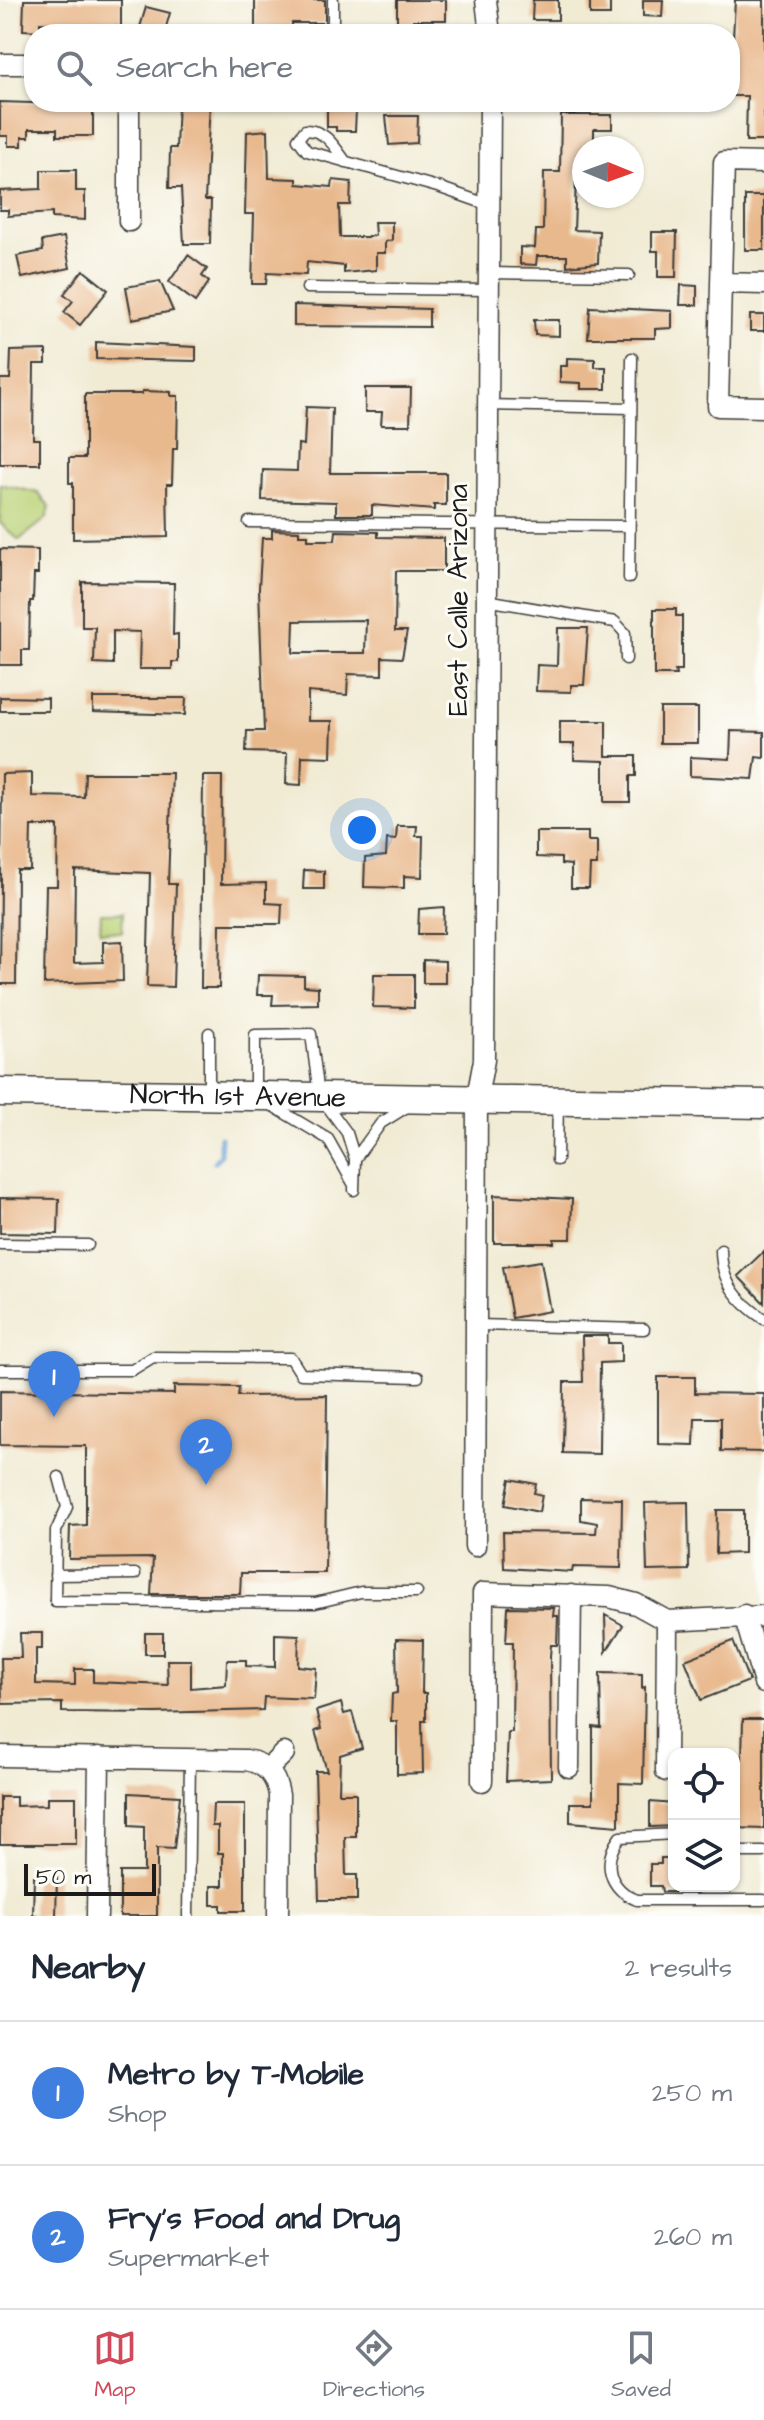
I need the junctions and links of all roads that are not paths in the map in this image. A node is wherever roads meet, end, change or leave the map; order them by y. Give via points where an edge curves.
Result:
1 (333, 0) edge
2 (486, 0) edge
3 (333, 24) edge
4 (489, 24) edge
5 (0, 64) edge
6 (24, 64) edge
7 (129, 112) edge
8 (490, 112) edge
9 (346, 162) dead end
10 (764, 163) edge
11 (489, 205) junction
12 (129, 221) dead end
13 (629, 275) dead end
14 (490, 282) junction
15 (721, 283) junction
16 (764, 284) edge
17 (307, 288) dead end
18 (632, 358) dead end
19 (488, 405) junction
20 (764, 407) edge
21 (631, 408) junction
22 (249, 522) dead end
23 (487, 525) junction
24 (629, 526) junction
25 (629, 578) dead end
26 (486, 600) junction
27 (626, 659) dead end
28 (209, 1033) dead end
29 (0, 1092) edge
30 (209, 1094) junction
31 (255, 1094) junction
32 (319, 1095) junction
33 (423, 1097) junction
34 (477, 1097) junction
35 (558, 1099) junction
36 (764, 1104) edge
37 (355, 1159) junction
38 (557, 1160) dead end
39 (0, 1244) edge
40 (88, 1245) dead end
41 (721, 1250) dead end
42 (764, 1319) edge
43 (476, 1325) junction
44 (644, 1329) dead end
45 (0, 1370) edge
46 (418, 1377) dead end
47 (59, 1477) dead end
48 (475, 1546) dead end
49 (135, 1574) dead end
50 (55, 1575) junction
51 (417, 1592) dead end
52 (571, 1595) junction
53 (754, 1616) edge
54 (667, 1621) junction
55 (764, 1683) edge
56 (284, 1753) dead end
57 (0, 1756) edge
58 (99, 1757) junction
59 (190, 1759) junction
60 (569, 1767) dead end
61 (268, 1769) junction
62 (666, 1771) dead end
63 (482, 1781) dead end
64 (668, 1834) edge
65 (740, 1852) edge
66 (764, 1852) edge
67 (764, 1900) edge
68 (97, 1916) edge
69 (188, 1916) edge
70 (278, 1916) edge

1 - 3 lane
2 - 4 street
5 - 6 street
7 - 12 street
8 - 11 street, East Calle Arizona
9 - 11 lane
10 - 15 street via 724,162
11 - 14 street, East Calle Arizona
13 - 14 lane
14 - 17 lane
14 - 19 street, East Calle Arizona
15 - 16 street
15 - 20 street via 718,406
18 - 21 lane
19 - 21 lane
19 - 23 street, East Calle Arizona
21 - 24 lane
22 - 23 lane
23 - 24 lane
23 - 26 street, East Calle Arizona
24 - 25 lane
26 - 27 lane via 615,622 625,633
26 - 34 street, East Calle Arizona via 484,1060
28 - 30 lane
29 - 30 main road, North 1st Avenue
30 - 31 main road, North 1st Avenue
31 - 32 main road, North 1st Avenue
31 - 32 lane via 255,1035 311,1034
31 - 37 lane via 328,1139 354,1188
32 - 33 main road, North 1st Avenue
32 - 37 lane via 347,1133
33 - 34 main road, North 1st Avenue
33 - 37 lane via 381,1123
34 - 35 main road, North 1st Avenue
34 - 43 street
35 - 36 main road, North 1st Avenue
35 - 38 lane
39 - 40 lane
41 - 42 lane via 721,1275
43 - 44 lane
43 - 48 street
45 - 46 lane via 132,1370 153,1357 291,1358 301,1374
47 - 50 lane via 67,1507 56,1531
49 - 50 lane
50 - 51 lane via 55,1601 70,1602 315,1603 361,1592
52 - 54 street via 636,1604
52 - 60 street
52 - 63 street via 483,1593
53 - 54 street
53 - 55 street
54 - 62 street
56 - 61 street
57 - 58 street
58 - 59 street
58 - 68 street
59 - 61 street via 246,1760
59 - 69 lane
61 - 70 street via 279,1795
64 - 67 lane via 620,1837 611,1875 621,1894 637,1900
65 - 66 lane

